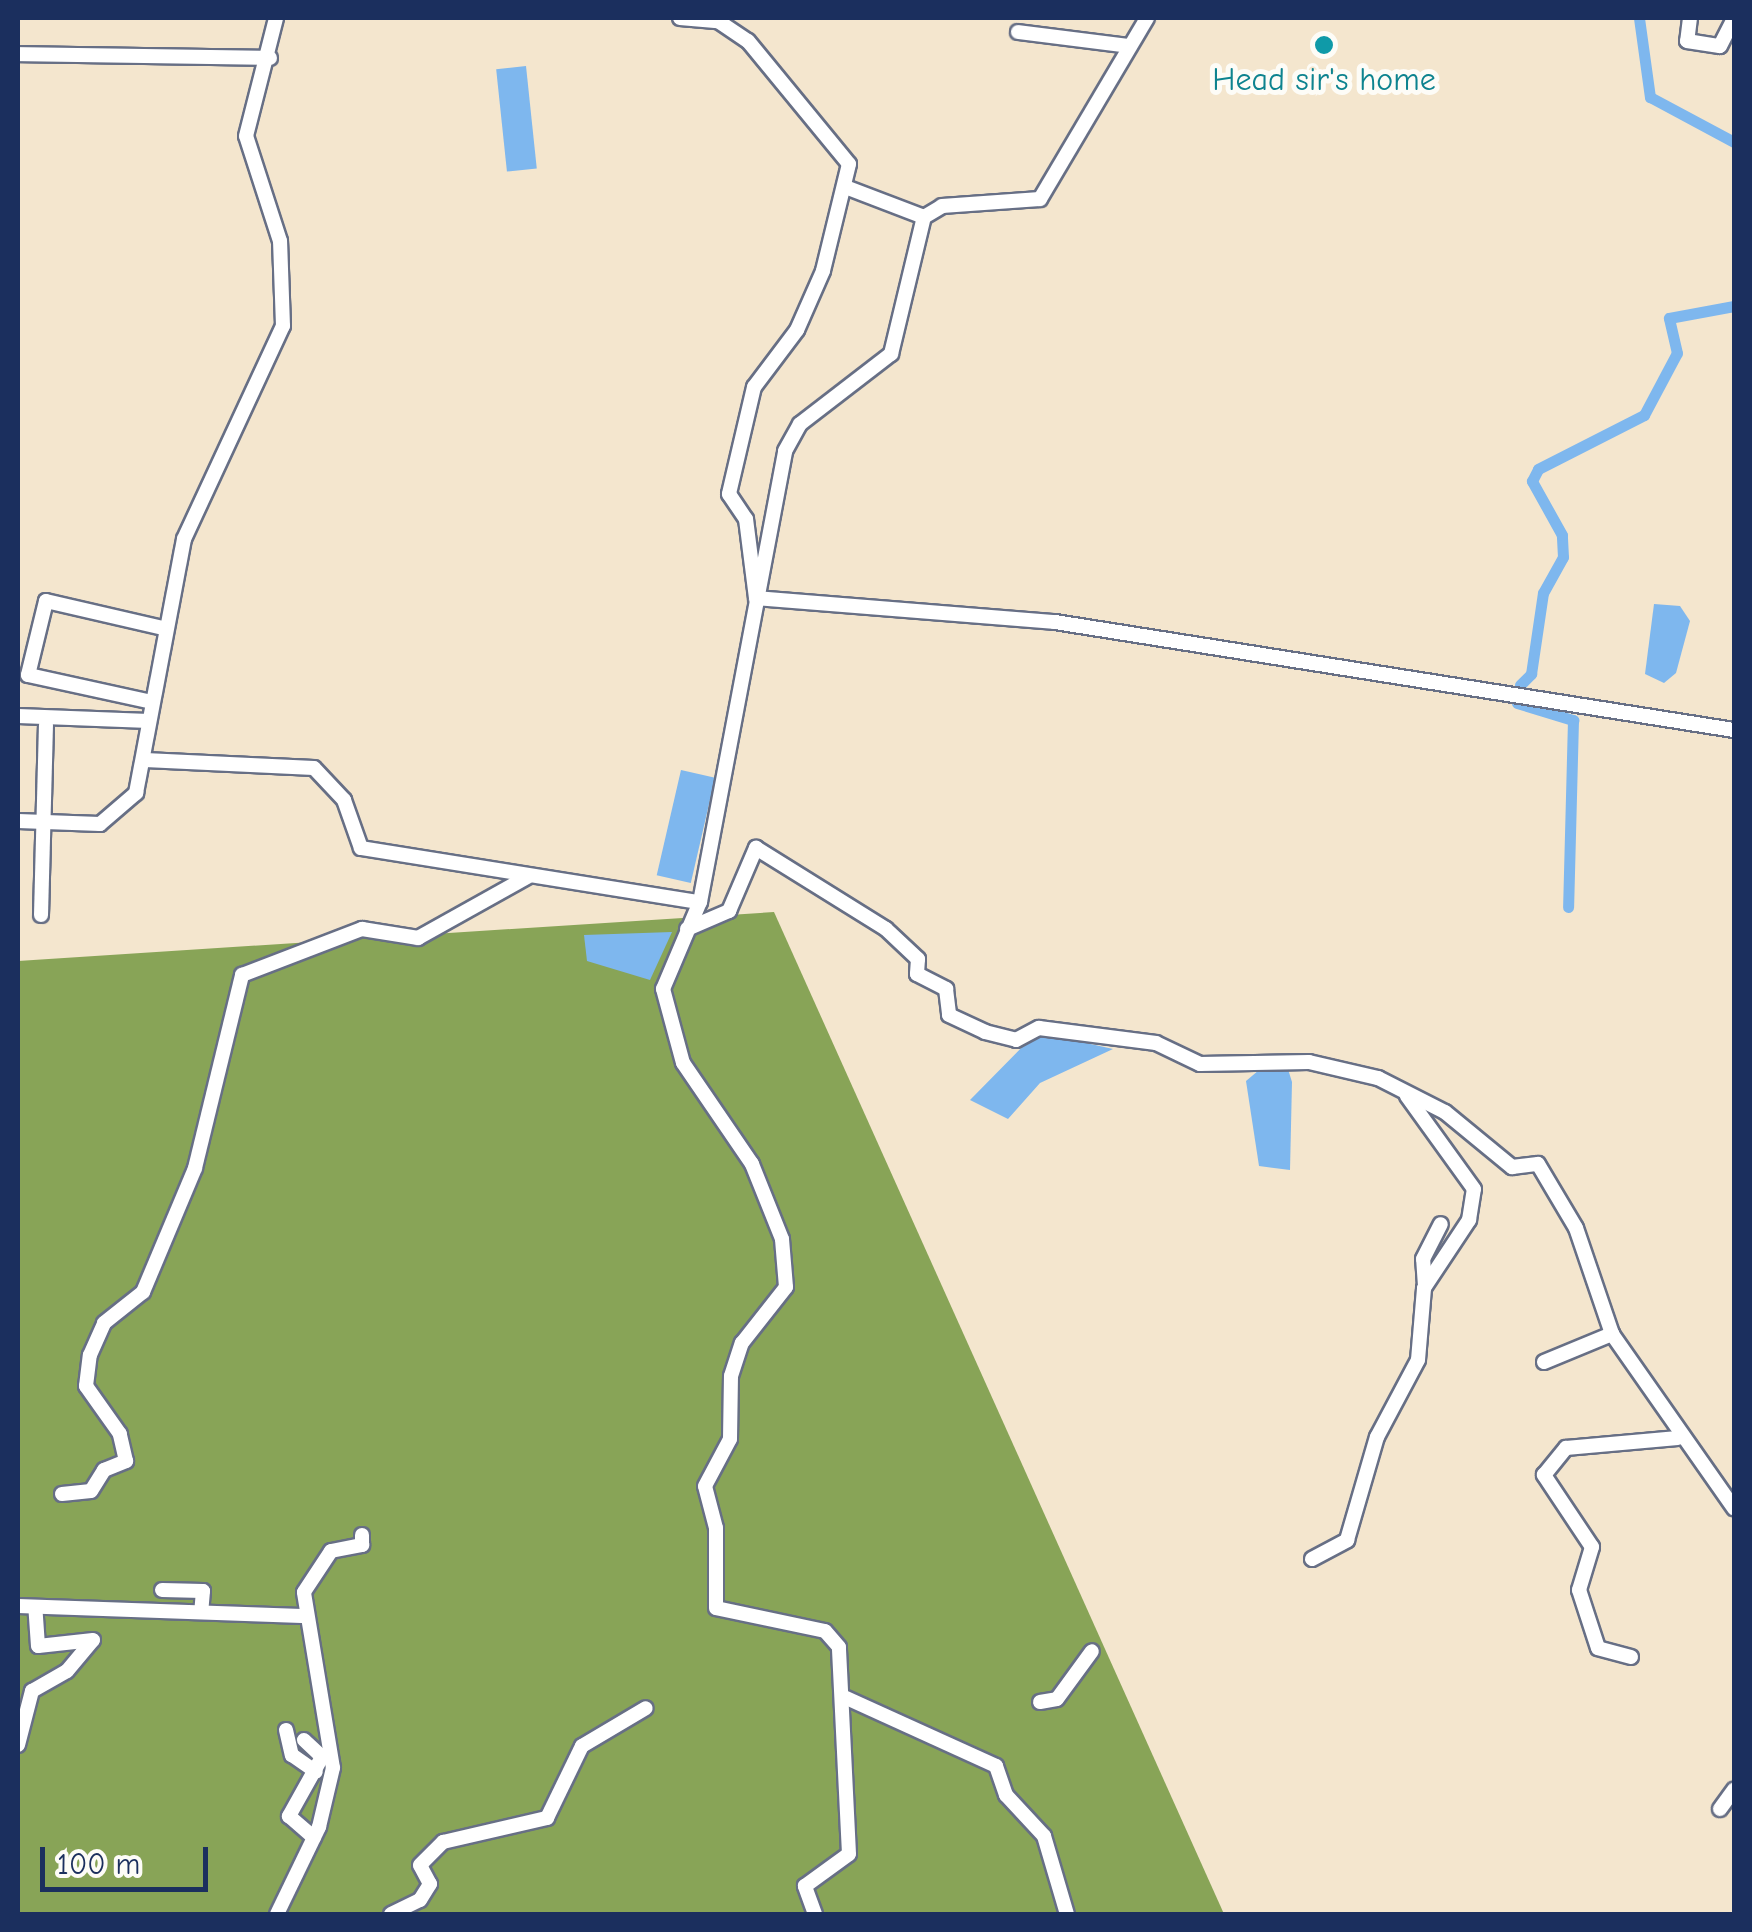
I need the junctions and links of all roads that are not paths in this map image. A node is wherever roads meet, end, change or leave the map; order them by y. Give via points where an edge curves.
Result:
1 (276, 18) edge
2 (680, 18) edge
3 (1146, 18) edge
4 (1690, 18) edge
5 (1734, 18) edge
6 (1018, 32) dead end
7 (1129, 46) junction
8 (18, 54) edge
9 (270, 58) junction
10 (848, 188) junction
11 (924, 217) junction
12 (756, 598) junction
13 (163, 628) junction
14 (23, 672) edge
15 (152, 702) junction
16 (18, 716) edge
17 (149, 721) junction
18 (46, 724) dead end
19 (1734, 730) edge
20 (145, 760) junction
21 (18, 821) edge
22 (42, 822) junction
23 (527, 877) junction
24 (700, 902) junction
25 (41, 915) dead end
26 (687, 929) junction
27 (1400, 1088) junction
28 (1442, 1224) dead end
29 (1425, 1286) junction
30 (1612, 1334) junction
31 (1544, 1362) dead end
32 (1678, 1438) junction
33 (62, 1494) dead end
34 (1734, 1508) edge
35 (362, 1536) dead end
36 (1312, 1559) dead end
37 (162, 1590) dead end
38 (18, 1606) edge
39 (35, 1607) junction
40 (201, 1612) junction
41 (302, 1616) junction
42 (1092, 1651) dead end
43 (1630, 1657) dead end
44 (842, 1696) junction
45 (1040, 1702) dead end
46 (646, 1708) dead end
47 (286, 1730) dead end
48 (304, 1740) dead end
49 (18, 1746) edge
50 (316, 1772) junction
51 (1734, 1790) edge
52 (1720, 1809) dead end
53 (314, 1838) junction
54 (277, 1914) edge
55 (392, 1914) edge
56 (814, 1914) edge
57 (1067, 1914) edge

1 - 9 street
2 - 10 street via 718,21 748,41 816,115 849,164
3 - 7 street
4 - 5 street via 1687,41 1720,46
6 - 7 street
7 - 11 street via 1040,199 942,206
8 - 9 street
9 - 13 street via 246,136 280,241 283,326 184,539
10 - 11 street
10 - 12 street via 797,330 754,387 729,494 746,519
11 - 12 street via 891,354 800,424 785,450
12 - 19 street via 1055,622
12 - 24 street
13 - 14 street via 46,602
13 - 15 street
14 - 15 street
15 - 17 street
16 - 17 street
17 - 20 street
18 - 22 street
20 - 22 street via 123,810 100,824
20 - 23 street via 314,768 344,800 361,848
21 - 22 street
22 - 25 street
23 - 24 street
23 - 33 street via 418,938 362,929 242,975 195,1168 143,1292 104,1323 90,1354 86,1386 120,1434 126,1460 104,1470 90,1490
24 - 26 street
26 - 27 street via 729,911 756,848 886,929 918,959 917,974 946,989 949,1014 986,1032 1016,1040 1039,1028 1156,1043 1200,1064 1308,1062
26 - 44 street via 667,970 667,1027 732,1147 752,1164 786,1277 736,1360 730,1439 706,1486 716,1608 825,1631 839,1647
27 - 29 street via 1474,1189 1469,1220
27 - 30 street via 1512,1167 1538,1164 1576,1228
28 - 29 street via 1422,1259
29 - 36 street via 1418,1360 1378,1437 1347,1540
30 - 31 street
30 - 32 street
32 - 34 street
32 - 43 street via 1566,1448 1544,1475 1592,1546 1579,1590 1598,1648
35 - 41 street via 362,1545 331,1551 304,1592
37 - 40 street via 203,1591
38 - 39 street
39 - 40 street via 59,1612 101,1602
39 - 49 street via 38,1646 93,1640 67,1672 32,1691
40 - 41 street
41 - 53 street via 333,1768
42 - 45 street via 1057,1699
44 - 56 street via 849,1854 805,1886
44 - 57 street via 996,1766 1006,1795 1044,1836
46 - 55 street via 582,1746 547,1818 443,1842 420,1865 430,1884 420,1900
47 - 50 street via 292,1755
48 - 50 street via 322,1757
50 - 53 street via 290,1816
51 - 52 street
53 - 54 street

